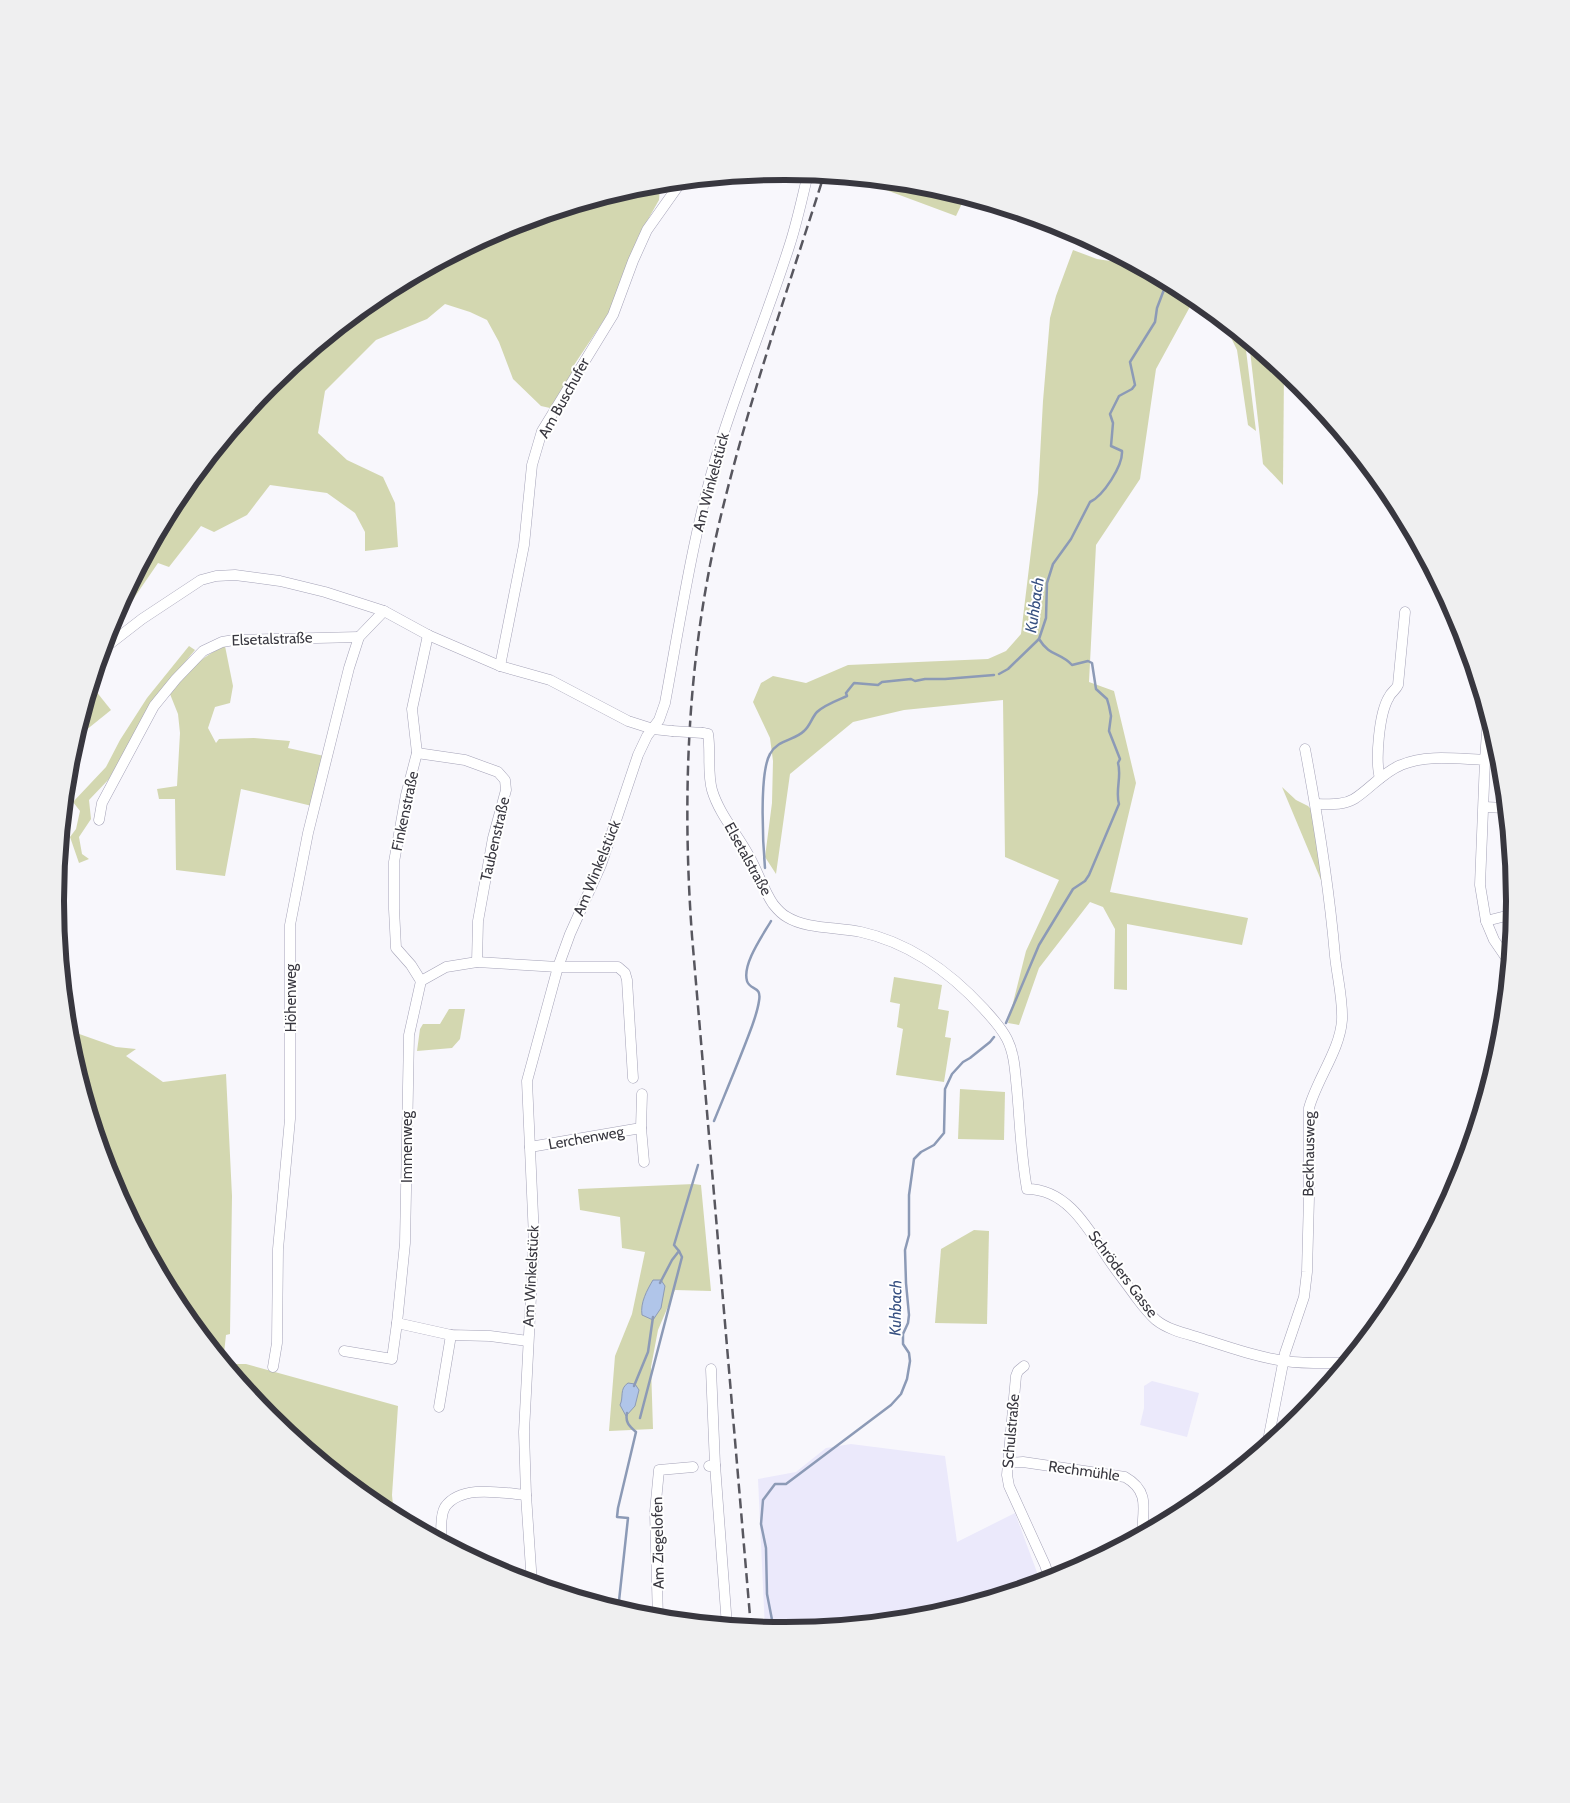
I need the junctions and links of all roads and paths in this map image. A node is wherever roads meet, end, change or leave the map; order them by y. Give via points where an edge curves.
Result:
1 (806, 181) edge
2 (676, 188) edge
3 (384, 611) junction
4 (1405, 612) dead end
5 (428, 635) junction
6 (359, 637) junction
7 (113, 641) edge
8 (500, 666) junction
9 (653, 729) junction
10 (1487, 737) edge
11 (1305, 749) dead end
12 (417, 753) junction
13 (1485, 760) junction
14 (1380, 778) junction
15 (1316, 804) junction
16 (1484, 807) junction
17 (1500, 808) edge
18 (99, 820) dead end
19 (1506, 916) edge
20 (1486, 921) junction
21 (1504, 955) edge
22 (477, 962) junction
23 (558, 967) junction
24 (421, 982) junction
25 (633, 1078) dead end
26 (642, 1094) dead end
27 (641, 1128) junction
28 (530, 1147) junction
29 (644, 1162) dead end
30 (1027, 1188) joint
31 (397, 1323) junction
32 (451, 1335) junction
33 (528, 1341) junction
34 (344, 1351) dead end
35 (1284, 1361) junction
36 (1339, 1363) edge
37 (1024, 1366) dead end
38 (273, 1367) dead end
39 (711, 1368) dead end
40 (439, 1407) dead end
41 (1269, 1437) edge
42 (1008, 1462) junction
43 (693, 1467) dead end
44 (526, 1495) junction
45 (1142, 1528) edge
46 (442, 1535) edge
47 (1048, 1573) edge
48 (531, 1576) edge
49 (658, 1611) edge
50 (726, 1620) edge

1 - 9 street, Am Winkelstück via 789,248 720,443 706,492 691,556 665,703
2 - 8 street, Am Buschufer via 647,230 632,261 614,315 542,431 532,465 524,545
3 - 5 street, Elsetalstraße
3 - 6 street
3 - 7 street, Elsetalstraße via 280,581 235,574 216,576 200,580
4 - 14 street via 1398,685 1389,696 1380,733 1377,762
5 - 8 street, Elsetalstraße
5 - 12 street, Finkenstraße via 412,709
6 - 18 street, Elsetalstraße via 234,640 203,651 154,706 102,803
6 - 38 street, Höhenweg via 308,833 290,925 290,1119 278,1249 277,1343
8 - 9 street, Elsetalstraße via 550,680 628,721
9 - 23 street, Am Winkelstück via 643,742 600,865
9 - 30 street, Elsetalstraße, bridge via 706,734 714,796 780,913 794,921 873,935 922,956 962,986 999,1025 1014,1062
10 - 13 street
11 - 15 street, Beckhausweg
12 - 22 street, Taubenstraße via 465,760 498,772 505,780 506,790 493,838 478,921
12 - 24 street, Finkenstraße via 394,862 394,909 396,948
13 - 14 street via 1416,760 1399,765
13 - 16 street
14 - 15 street via 1353,800
15 - 35 street, Beckhausweg via 1342,1020 1331,1058 1309,1108 1307,1272 1300,1311
16 - 17 street
16 - 20 street via 1480,885
19 - 20 street
20 - 21 street
22 - 23 street
22 - 24 street via 446,967
23 - 25 street via 618,967 625,973
23 - 28 street, Am Winkelstück via 527,1081
24 - 31 street, Immenweg via 409,1035 405,1243
26 - 27 street, Lerchenweg
27 - 28 street, Lerchenweg
27 - 29 street, Lerchenweg
28 - 33 street, Am Winkelstück via 534,1238
30 - 35 street, Schröders Gasse via 1056,1197 1072,1209 1156,1320 1211,1342
31 - 32 street
31 - 34 street, Immenweg via 392,1359
32 - 33 street
32 - 40 street
33 - 44 street, Am Winkelstück via 524,1432
35 - 36 street, Schröders Gasse
35 - 41 street, Beckhausweg
37 - 42 street, Schulstraße via 1016,1376
39 - 50 street via 712,1465
42 - 45 street, Rechmühle via 1125,1476 1140,1489 1143,1497
42 - 47 street, Schulstraße via 1010,1486
43 - 49 street, Am Ziegelofen via 659,1470 655,1512
44 - 46 street via 487,1491 458,1495 445,1508
44 - 48 street, Am Winkelstück

